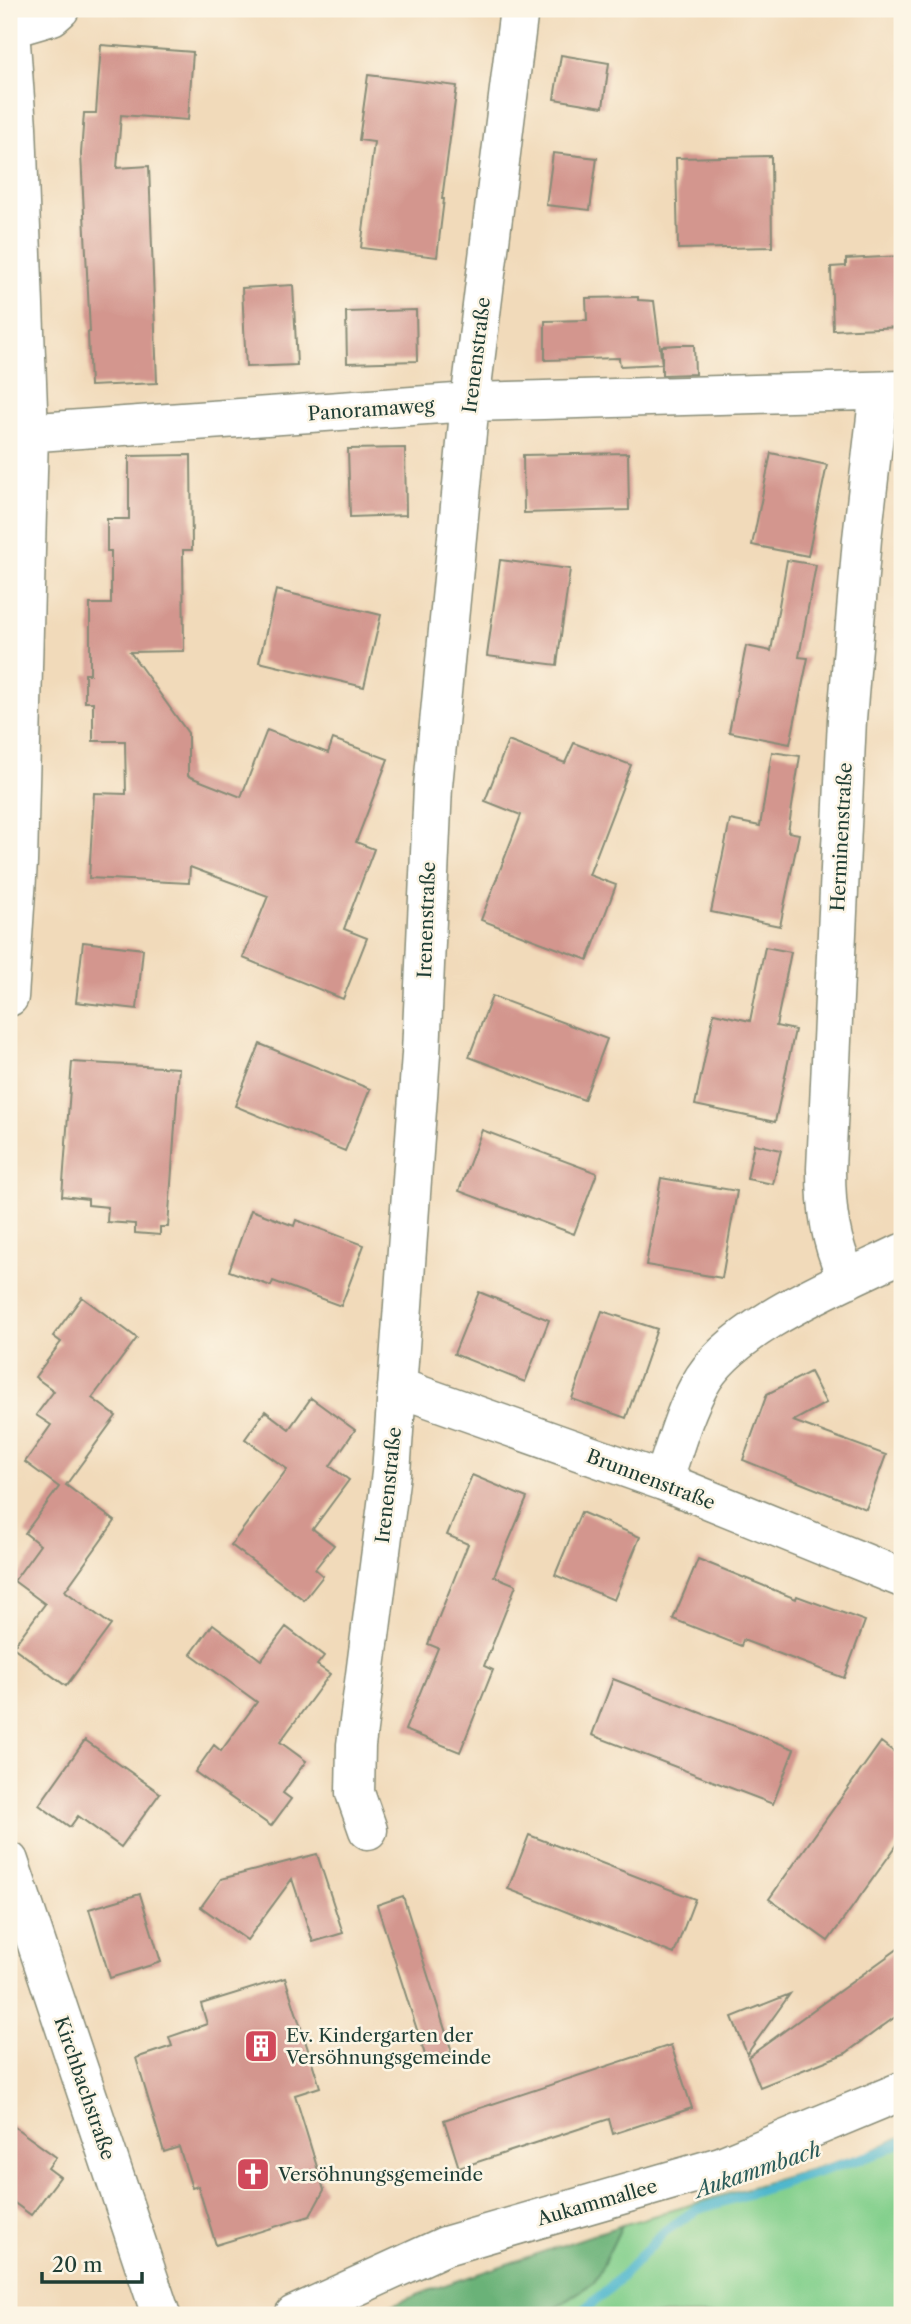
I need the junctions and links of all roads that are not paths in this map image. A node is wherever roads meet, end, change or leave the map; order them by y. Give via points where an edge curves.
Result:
1 (60, 9) edge
2 (519, 9) edge
3 (10, 22) edge
4 (891, 391) edge
5 (470, 402) junction
6 (19, 433) edge
7 (9, 997) edge
8 (902, 1253) edge
9 (848, 1279) junction
10 (397, 1387) junction
11 (663, 1481) junction
12 (902, 1578) edge
13 (368, 1830) dead end
14 (9, 1861) edge
15 (902, 2091) edge
16 (161, 2315) edge
17 (294, 2315) edge

1 - 3 street via 52,16
2 - 5 street, Irenenstraße
3 - 6 street
4 - 5 street, Panoramaweg
4 - 9 street, Herminenstraße via 862,539 847,719 826,1203 837,1257
5 - 6 street, Panoramaweg
5 - 10 street, Irenenstraße via 433,786 421,1054
6 - 7 street via 18,862
8 - 9 street
9 - 11 street via 765,1322 719,1360 699,1385
10 - 11 street, Brunnenstraße
10 - 13 street, Irenenstraße via 391,1473 356,1745 355,1793
11 - 12 street, Brunnenstraße
14 - 16 street, Kirchbachstraße
15 - 17 street, Aukammallee via 720,2166 445,2246

